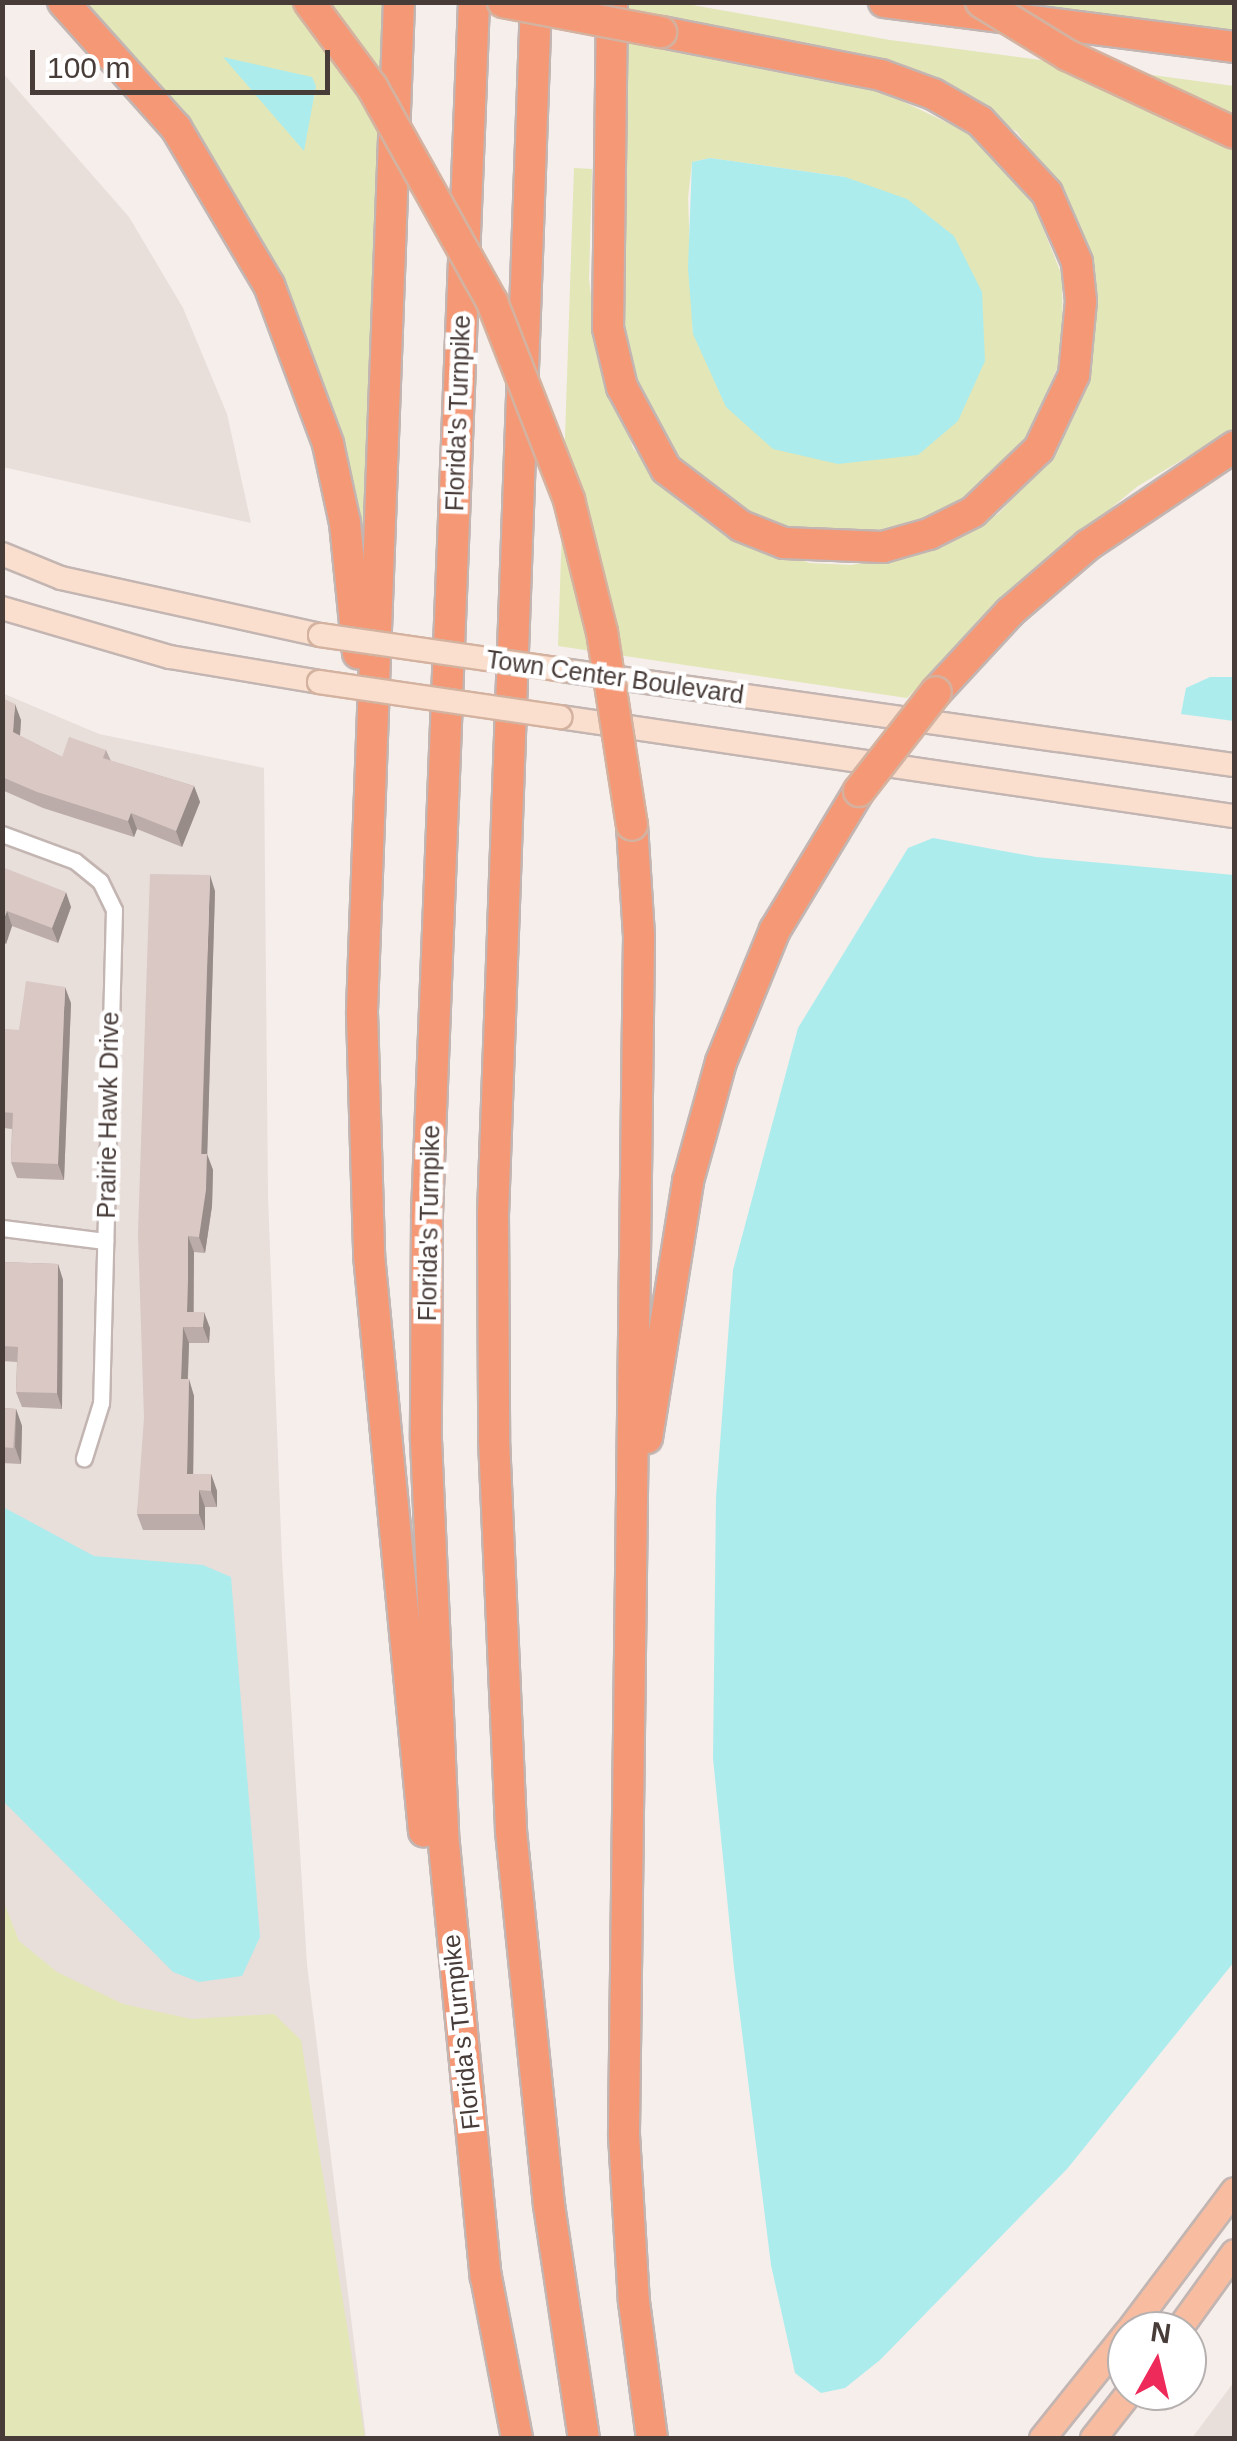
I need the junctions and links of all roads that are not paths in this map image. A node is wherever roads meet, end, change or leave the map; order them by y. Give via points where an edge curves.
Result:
1 (63, 2) edge
2 (309, 2) edge
3 (399, 2) edge
4 (474, 2) edge
5 (504, 2) edge
6 (536, 2) edge
7 (612, 2) edge
8 (884, 2) edge
9 (981, 2) edge
10 (1134, 34) junction
11 (1234, 46) edge
12 (1234, 60) edge
13 (1234, 133) edge
14 (1234, 447) edge
15 (2, 554) edge
16 (2, 608) edge
17 (1234, 766) edge
18 (1234, 816) edge
19 (366, 820) junction
20 (2, 834) edge
21 (2, 1228) edge
22 (105, 1242) junction
23 (84, 1458) dead end
24 (630, 1634) junction
25 (1234, 2190) edge
26 (1234, 2252) edge
27 (486, 2277) junction
28 (1144, 2311) edge
29 (1191, 2311) edge
30 (1107, 2358) edge
31 (1115, 2411) edge
32 (517, 2438) edge
33 (584, 2438) edge
34 (652, 2438) edge
35 (1042, 2438) edge
36 (1094, 2438) edge

1 - 19 highway via 176,128 227,205 304,365 347,540
2 - 24 highway, bridge via 372,87 492,302 569,500 602,632 632,824 638,937
3 - 19 highway
4 - 27 highway, Florida's Turnpike via 427,1217 426,1440 442,1834
5 - 7 highway, bridge via 661,32 881,75 980,121 1047,192 1076,262 1081,301 1074,375 1039,449 973,512 883,547 784,543 728,518 666,470 622,387 608,328
6 - 33 highway via 493,1214 494,1439 510,1830 549,2205
8 - 10 highway
9 - 13 highway, bridge via 1068,55
10 - 11 highway
10 - 12 highway
14 - 24 highway, bridge via 1124,515 1010,612 859,791 775,930 721,1062 688,1181 639,1489
15 - 17 main road, Town Center Boulevard, bridge via 62,578 320,635
16 - 18 main road, Town Center Boulevard, bridge via 153,653 319,682
19 - 27 highway via 362,1013 370,1275 422,1818
20 - 22 street, Prairie Hawk Drive via 75,861 100,880 114,910
21 - 22 street
22 - 23 street, Prairie Hawk Drive via 102,1404
24 - 34 highway via 624,2135 634,2302
25 - 28 main road
26 - 29 main road
27 - 32 highway, Florida's Turnpike
30 - 35 main road
31 - 36 main road

